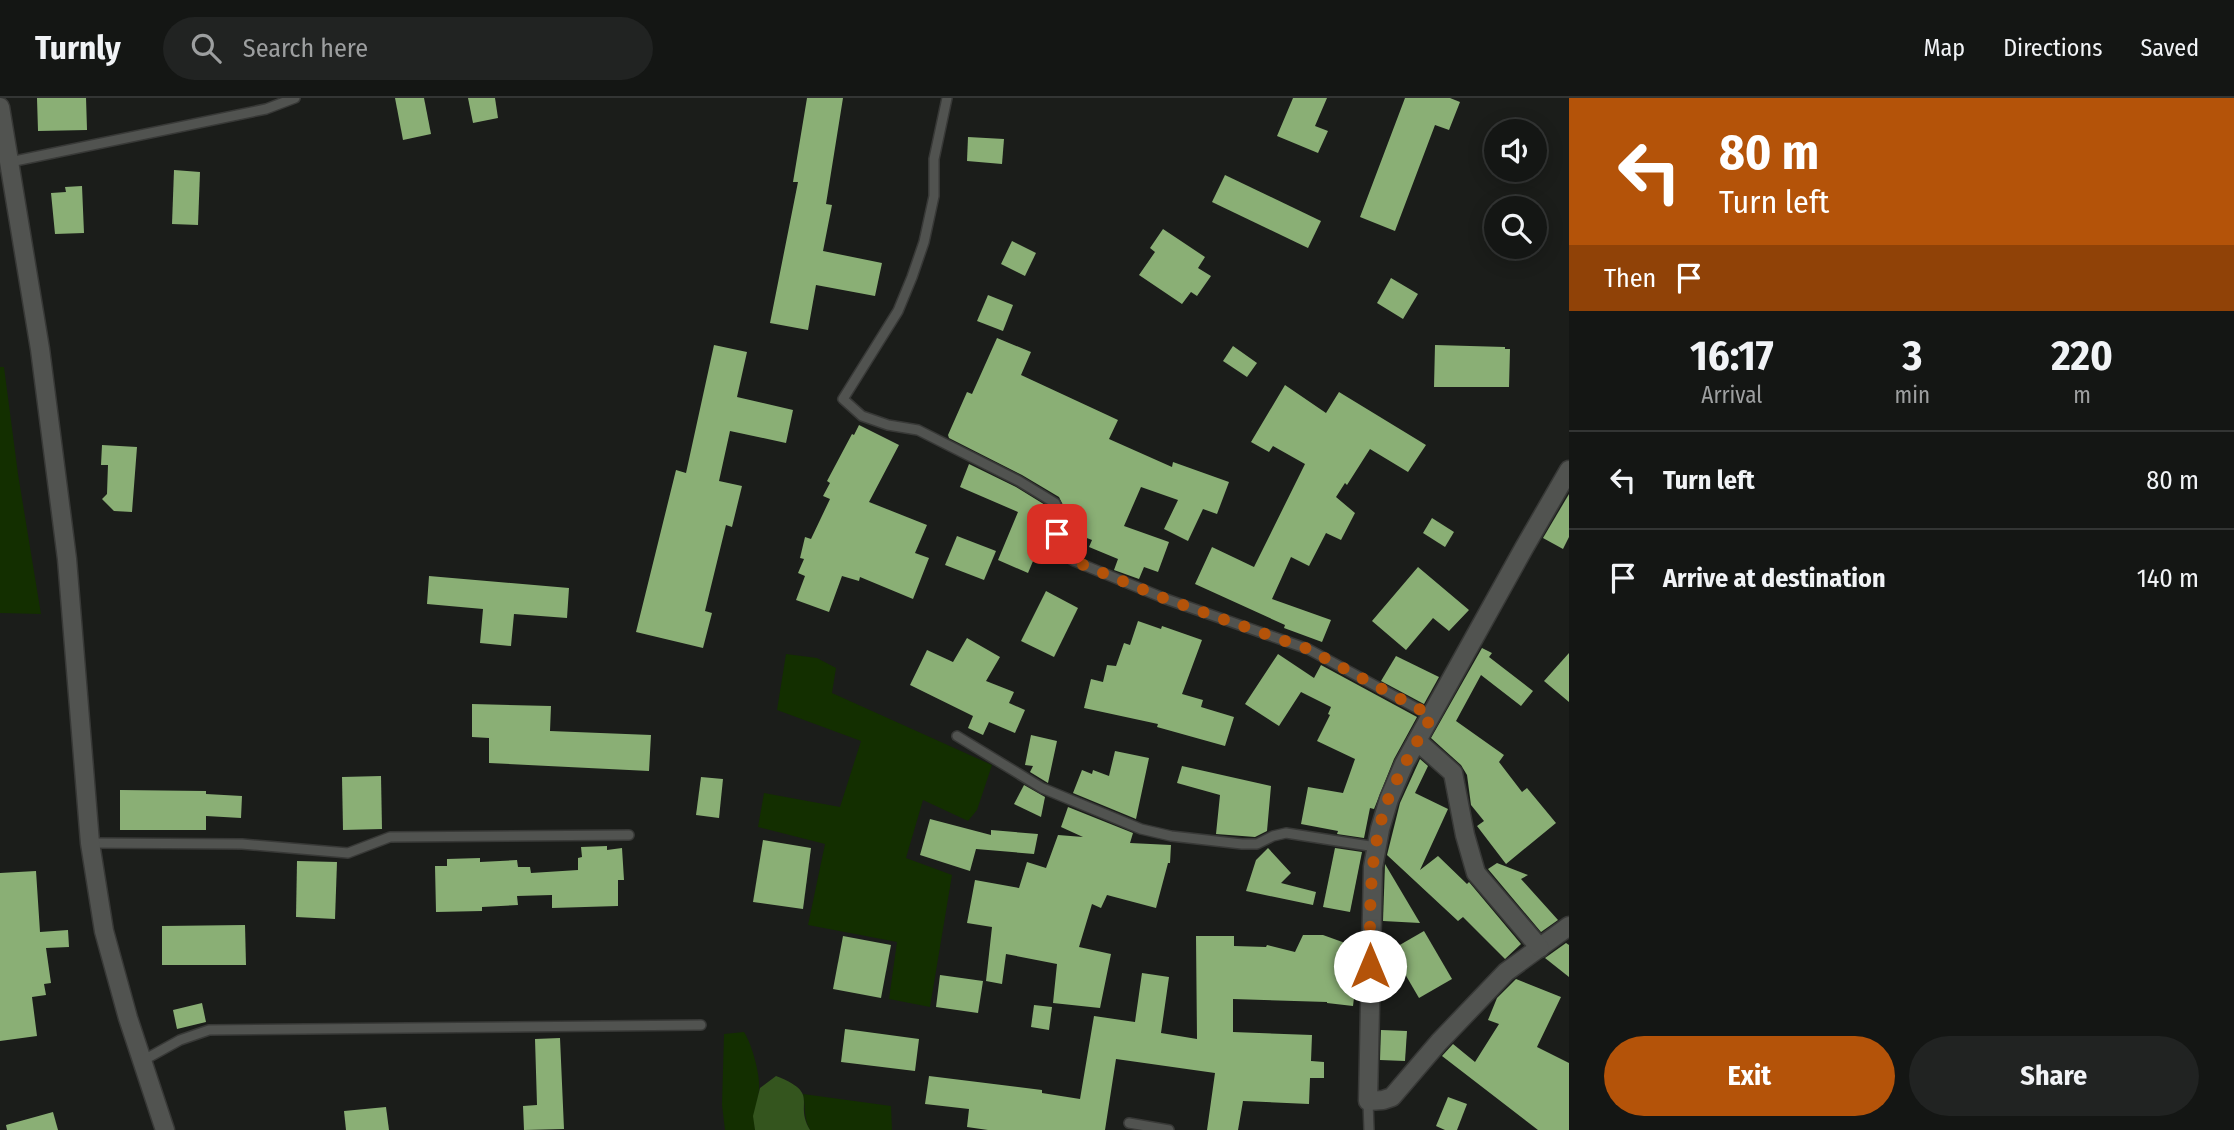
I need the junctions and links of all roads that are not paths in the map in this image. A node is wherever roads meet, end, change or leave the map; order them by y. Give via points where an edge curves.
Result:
1 (295, 98) edge
2 (947, 98) edge
3 (0, 107) edge
4 (10, 162) junction
5 (1569, 470) edge
6 (1432, 716) junction
7 (957, 736) dead end
8 (1417, 741) junction
9 (629, 835) dead end
10 (90, 843) junction
11 (1376, 847) junction
12 (1569, 926) edge
13 (1540, 948) junction
14 (701, 1025) dead end
15 (142, 1061) junction
16 (1368, 1101) junction
17 (1129, 1123) dead end
18 (164, 1130) edge
19 (1169, 1130) edge
20 (1369, 1130) edge

1 - 4 lane via 266,109
2 - 6 lane via 934,159 934,196 912,277 898,311 843,400 862,416 918,430 1055,503 1060,513 1058,546 1074,561 1308,649
3 - 4 street
4 - 10 street via 67,559
5 - 6 street
6 - 8 street
7 - 11 lane via 1042,788 1141,829 1242,844 1257,844 1286,833
8 - 11 street via 1389,799
8 - 13 street via 1453,773 1476,873
9 - 10 lane via 390,837 348,853 242,844
10 - 15 street via 104,931
11 - 16 street via 1370,922
12 - 13 street
13 - 16 street via 1506,972 1392,1097
14 - 15 lane via 209,1030
15 - 18 street
16 - 20 lane
17 - 19 lane

